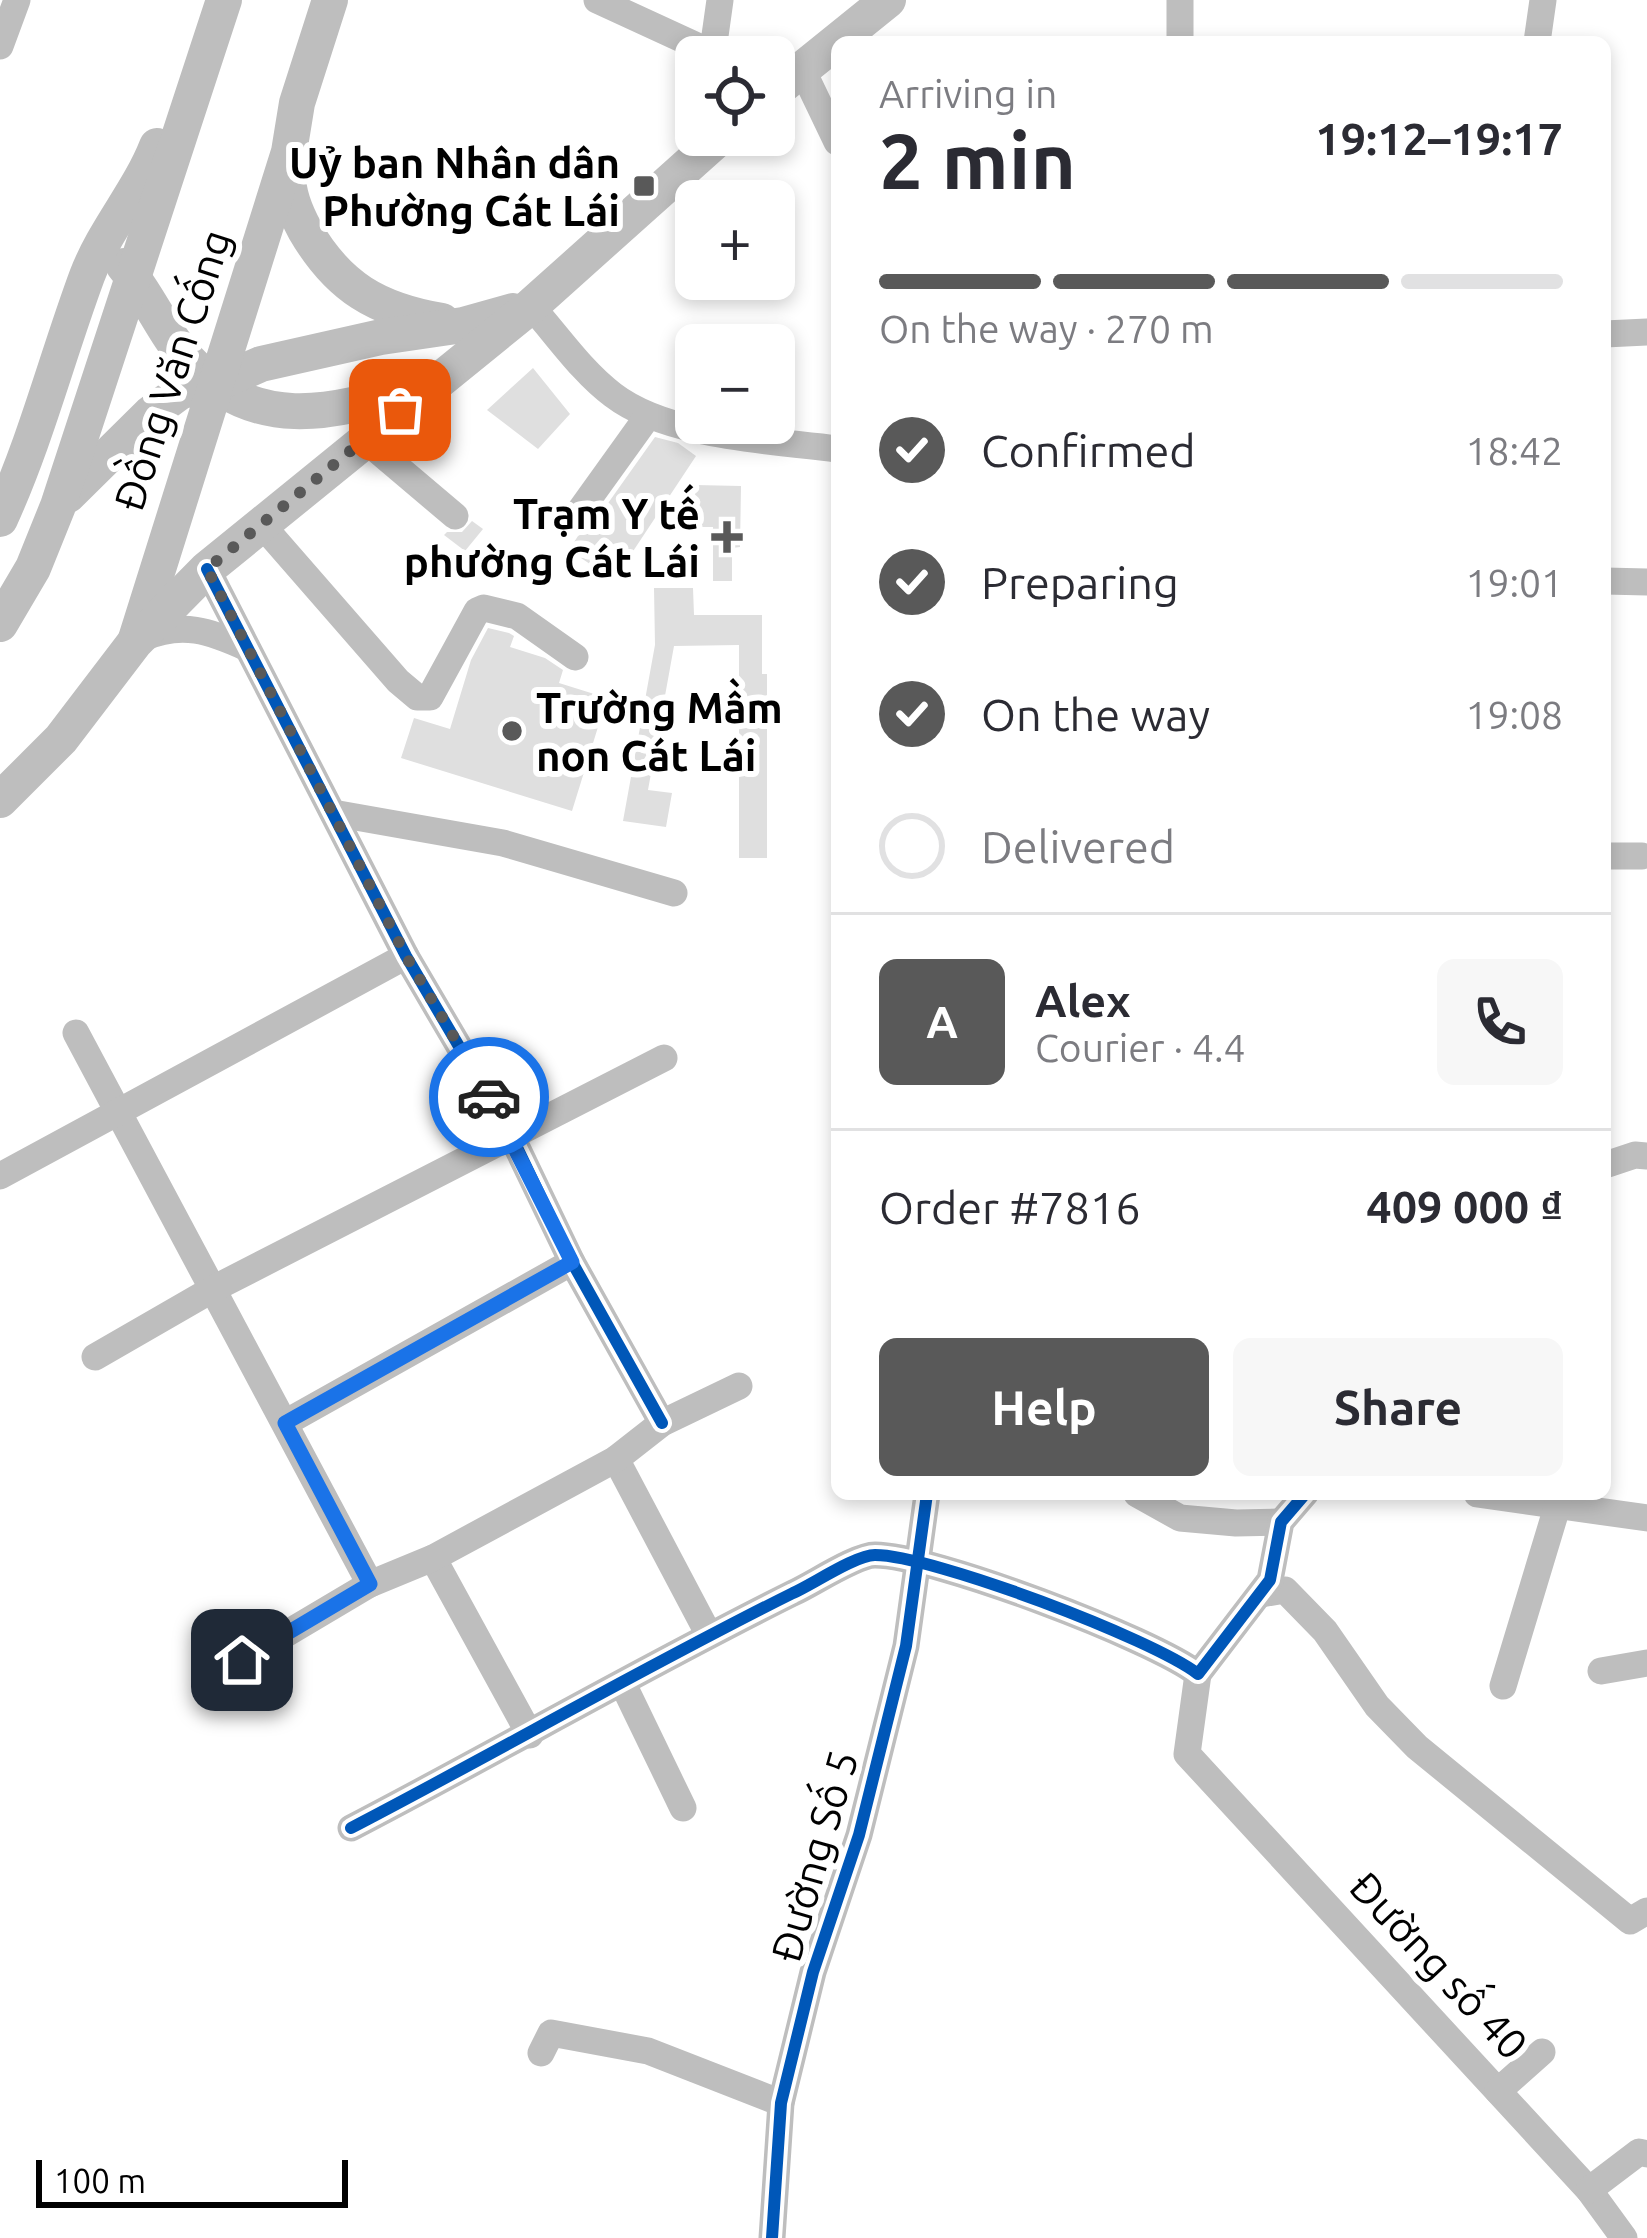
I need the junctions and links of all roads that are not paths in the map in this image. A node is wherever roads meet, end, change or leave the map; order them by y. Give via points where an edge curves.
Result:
1 (16, 0) edge
2 (203, 0) edge
3 (224, 0) edge
4 (330, 0) edge
5 (345, 0) edge
6 (597, 0) edge
7 (720, 0) edge
8 (888, 0) edge
9 (1180, 0) edge
10 (1543, 0) edge
11 (714, 36) edge
12 (844, 36) edge
13 (1180, 36) edge
14 (1538, 36) edge
15 (675, 37) edge
16 (0, 46) edge
17 (831, 46) edge
18 (795, 75) edge
19 (795, 90) edge
20 (174, 128) junction
21 (831, 135) edge
22 (292, 139) junction
23 (699, 156) edge
24 (144, 179) junction
25 (151, 229) junction
26 (103, 242) junction
27 (134, 278) junction
28 (531, 306) junction
29 (158, 311) junction
30 (463, 325) junction
31 (1647, 332) edge
32 (1611, 334) edge
33 (435, 382) junction
34 (215, 384) junction
35 (648, 416) junction
36 (364, 439) junction
37 (831, 448) edge
38 (58, 506) junction
39 (455, 516) dead end
40 (0, 519) edge
41 (574, 519) dead end
42 (262, 525) junction
43 (207, 569) junction
44 (0, 580) edge
45 (1611, 581) edge
46 (1647, 582) edge
47 (0, 624) edge
48 (135, 642) junction
49 (247, 648) junction
50 (575, 658) dead end
51 (61, 740) junction
52 (0, 800) edge
53 (333, 813) junction
54 (0, 829) edge
55 (1611, 856) edge
56 (1642, 856) dead end
57 (674, 893) dead end
58 (406, 956) junction
59 (76, 1033) dead end
60 (664, 1058) dead end
61 (116, 1111) junction
62 (511, 1135) junction
63 (1647, 1156) edge
64 (1611, 1164) edge
65 (0, 1177) edge
66 (572, 1262) junction
67 (213, 1289) junction
68 (94, 1357) dead end
69 (739, 1386) dead end
70 (285, 1423) junction
71 (662, 1423) junction
72 (616, 1459) junction
73 (927, 1500) edge
74 (1148, 1500) edge
75 (1299, 1500) edge
76 (1526, 1500) edge
77 (1558, 1504) junction
78 (1647, 1518) edge
79 (1281, 1522) junction
80 (433, 1558) junction
81 (920, 1563) junction
82 (370, 1584) junction
83 (1261, 1594) junction
84 (709, 1635) junction
85 (242, 1660) dead end
86 (1647, 1663) edge
87 (1601, 1671) dead end
88 (1198, 1674) junction
89 (623, 1684) junction
90 (1503, 1686) dead end
91 (530, 1736) junction
92 (682, 1808) dead end
93 (351, 1828) dead end
94 (1647, 1911) edge
95 (1542, 2052) dead end
96 (541, 2053) dead end
97 (1498, 2091) junction
98 (781, 2103) junction
99 (1647, 2154) edge
100 (1589, 2190) junction
101 (1611, 2231) edge
102 (772, 2238) edge

1 - 16 street
2 - 20 main road, Đồng Văn Cống
3 - 20 main road, Đồng Văn Cống
4 - 22 main road, Đồng Văn Cống
5 - 22 main road, Đồng Văn Cống via 311,114
6 - 15 street
7 - 11 street
8 - 12 main road
9 - 13 street
10 - 14 street
17 - 18 main road
19 - 21 street
20 - 24 main road, Đồng Văn Cống
20 - 25 main road, Đồng Văn Cống
22 - 30 main road via 287,184 333,273 389,308
22 - 34 main road, Đồng Văn Cống
23 - 28 main road
24 - 26 main road, Đồng Văn Cống
24 - 27 main road via 127,232
25 - 27 main road, Đồng Văn Cống
25 - 29 main road
26 - 27 main road
26 - 40 main road, Đồng Văn Cống
27 - 29 main road
27 - 38 main road, Đồng Văn Cống
28 - 30 main road
28 - 33 main road
28 - 35 street via 611,394
29 - 34 main road via 187,359
30 - 34 main road via 261,364
31 - 32 street
33 - 34 main road via 316,413 274,411
33 - 36 main road
34 - 38 main road via 181,391 150,414
34 - 48 main road, Đồng Văn Cống
35 - 37 street
35 - 41 street
36 - 39 street
36 - 42 main road
38 - 44 main road via 27,529
38 - 47 main road, Đồng Văn Cống
42 - 43 main road
42 - 50 street via 417,697 430,697 484,608 517,616
43 - 48 main road
43 - 49 street
45 - 46 street
48 - 49 street via 180,627
48 - 51 main road
49 - 53 street
51 - 52 main road
51 - 54 main road via 32,794
53 - 57 street via 503,843
53 - 58 street
55 - 56 street
58 - 61 street
58 - 62 street
59 - 61 street
60 - 62 street
61 - 65 street
61 - 67 street
62 - 66 street
62 - 67 street
63 - 64 street
66 - 70 street
66 - 71 street
67 - 68 street
67 - 70 street
69 - 71 street
70 - 82 street
71 - 72 street
72 - 80 street
72 - 84 street
73 - 81 street, Đường Số 5
74 - 79 street via 1180,1517
75 - 79 street
76 - 77 street
77 - 78 street
77 - 90 street
79 - 83 street
80 - 82 street
80 - 91 street
81 - 84 street via 872,1555
81 - 88 street via 1159,1650
81 - 98 street, Đường Số 5 via 859,1835
82 - 85 street
83 - 88 street
83 - 94 street via 1285,1590 1417,1747 1630,1921
84 - 89 street
86 - 87 street
88 - 97 street, Đường số 40 via 1187,1754
89 - 91 street
89 - 92 street
91 - 93 street
95 - 97 street
96 - 98 street via 551,2033 648,2051
97 - 100 street, Đường số 40
98 - 102 street, Đường Số 5
99 - 100 street
100 - 101 street, Đường số 40

